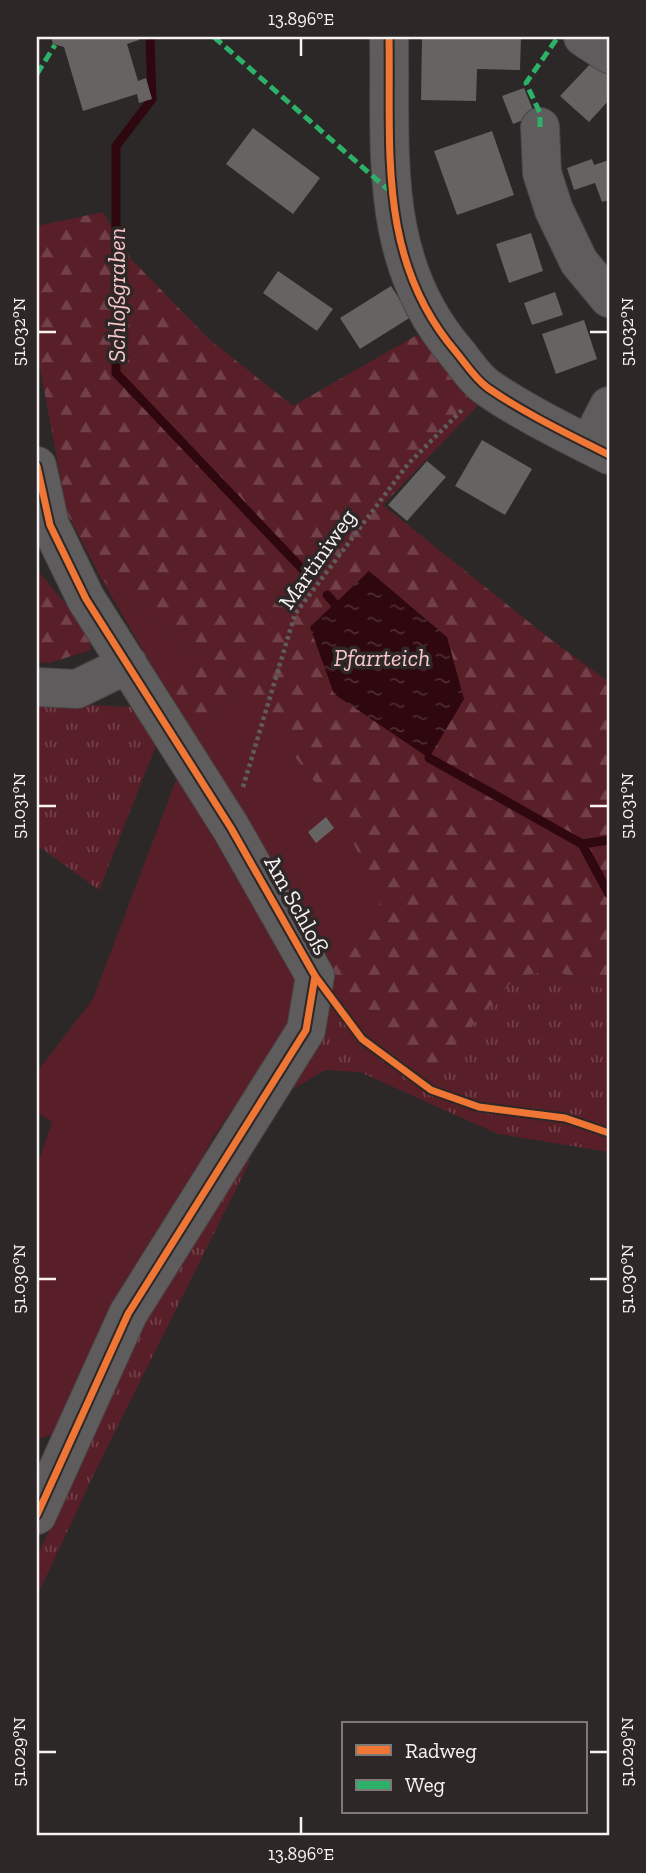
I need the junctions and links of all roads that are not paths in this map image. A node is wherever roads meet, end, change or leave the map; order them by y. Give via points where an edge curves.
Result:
1 (389, 37) edge
2 (583, 37) edge
3 (609, 54) edge
4 (540, 127) dead end
5 (609, 298) edge
6 (609, 406) edge
7 (599, 450) edge
8 (37, 466) edge
9 (128, 664) junction
10 (37, 687) edge
11 (37, 1515) edge

1 - 7 street via 392,193 400,248 416,292 440,333 485,386
2 - 3 street
4 - 5 street via 542,173 554,210 579,262
6 - 7 street
8 - 9 street, Am Schloß via 50,525 86,599
9 - 10 street via 77,689
9 - 11 street, Am Schloß via 231,828 315,976 306,1030 128,1314

